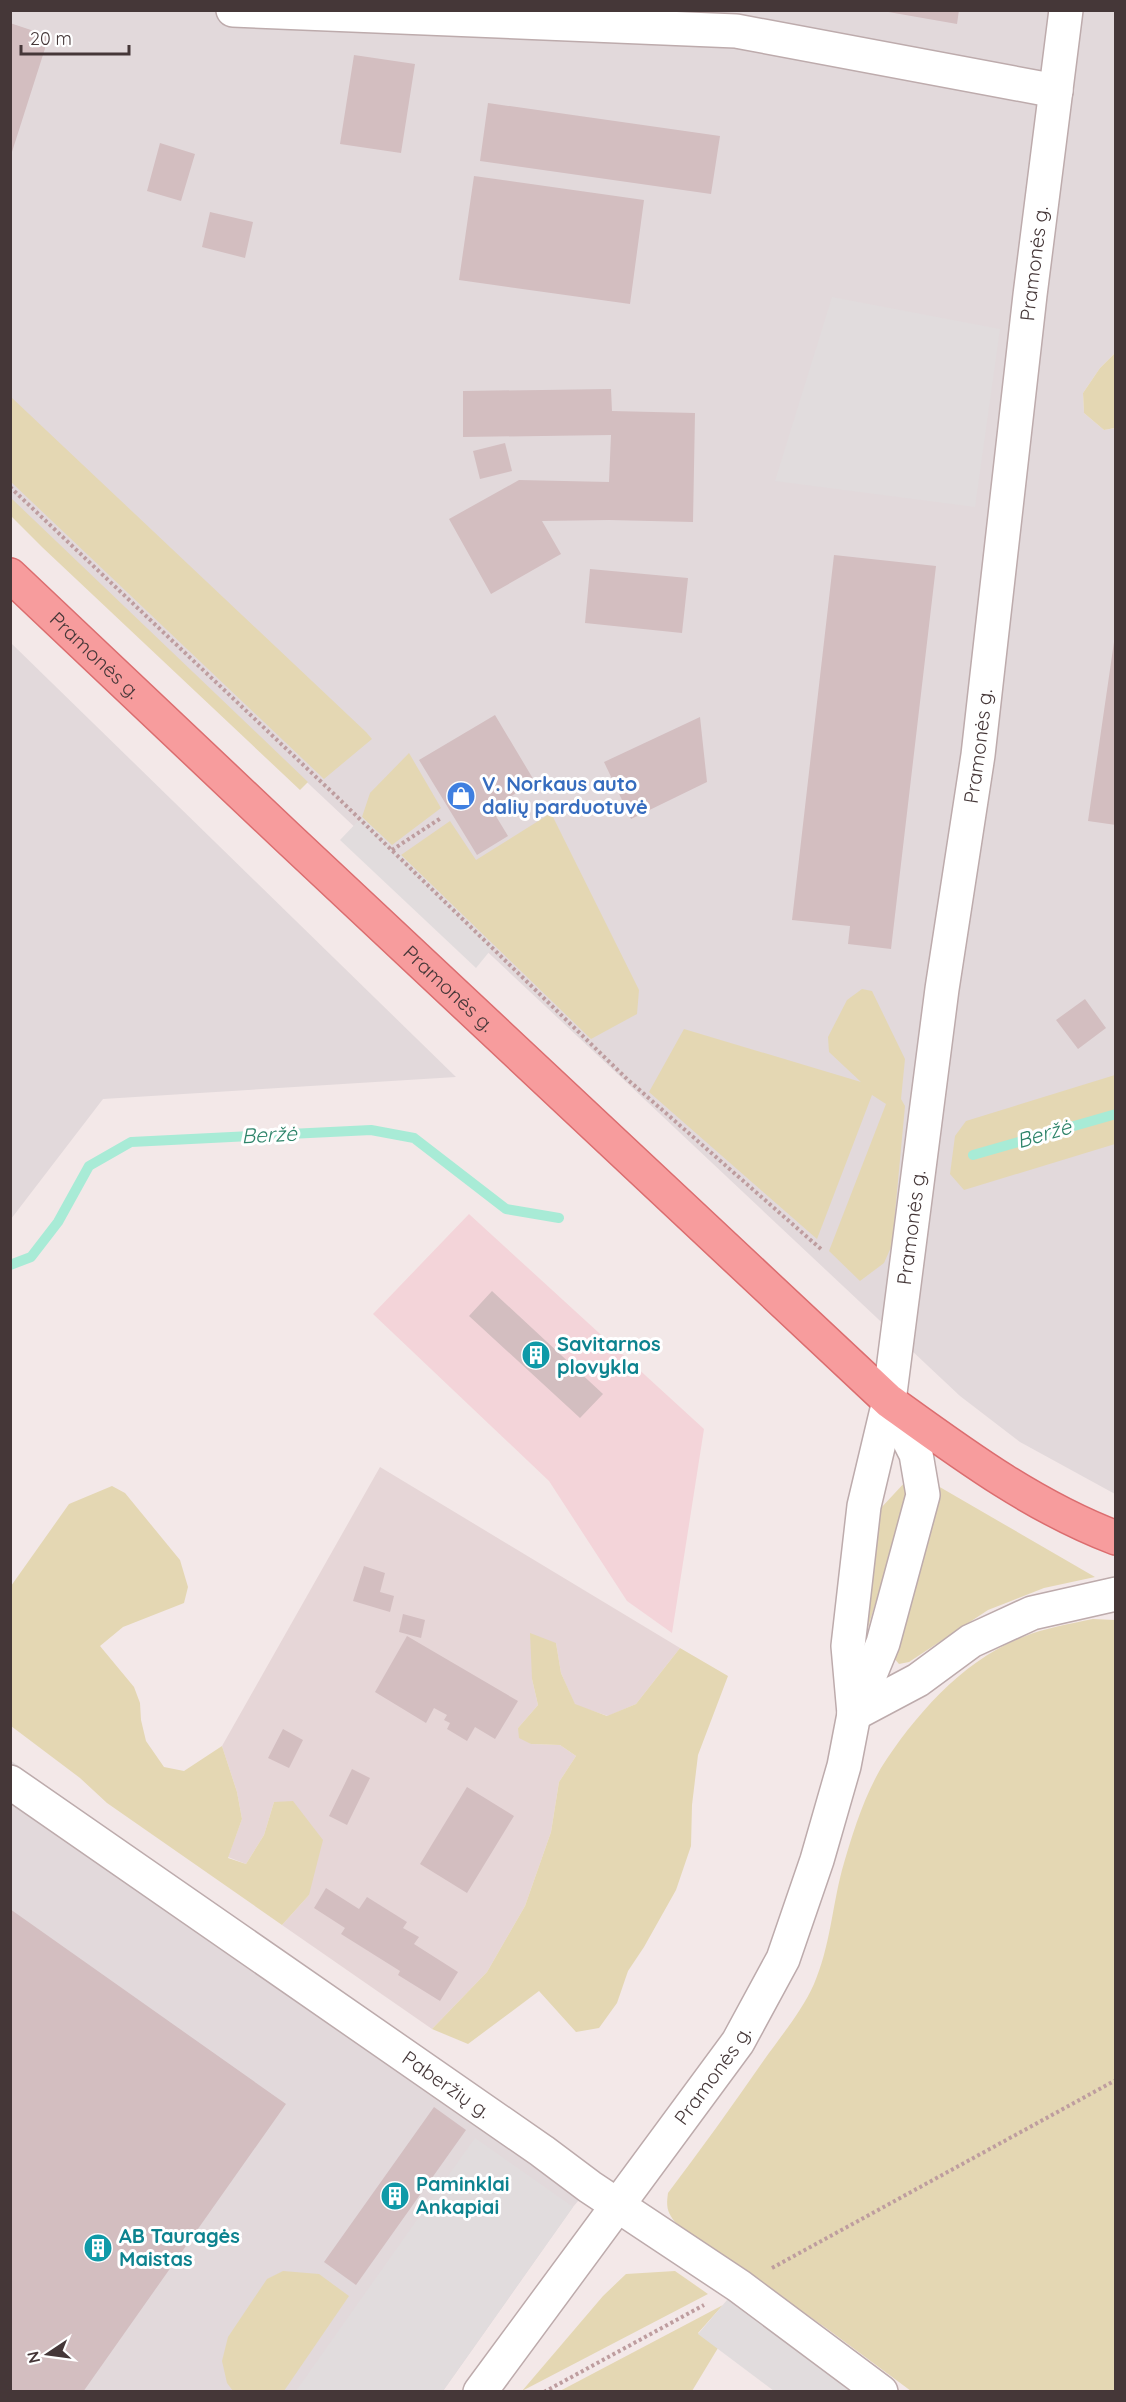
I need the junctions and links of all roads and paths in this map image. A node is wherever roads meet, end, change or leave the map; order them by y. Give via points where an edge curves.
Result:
1 (233, 10) edge
2 (1066, 10) edge
3 (1056, 91) junction
4 (10, 487) edge
5 (10, 575) edge
6 (441, 818) dead end
7 (392, 850) junction
8 (822, 1250) dead end
9 (889, 1401) junction
10 (1116, 1538) edge
11 (1116, 1594) edge
12 (854, 1714) junction
13 (10, 1782) edge
14 (1116, 2080) edge
15 (618, 2207) junction
16 (739, 2286) junction
17 (480, 2391) edge
18 (544, 2391) edge
19 (881, 2391) edge

1 - 3 street via 736,31
2 - 3 street, Pramonės g.
3 - 9 street, Pramonės g. via 978,755 942,990
4 - 7 path
5 - 9 main road, Pramonės g.
6 - 7 path
7 - 8 path via 627,1079
9 - 10 main road, Pramonės g. via 1021,1493 1078,1524
9 - 12 street, Pramonės g. via 864,1506 848,1646
9 - 12 street, Pramonės g. via 916,1454 923,1495 883,1643
11 - 12 street via 1032,1614 971,1641 918,1680
12 - 15 street, Pramonės g. via 844,1766 817,1860 783,1959 738,2042
13 - 15 street, Paberžių g.
14 - 16 path
15 - 16 street, Paberžių g.
15 - 17 street, Pramonės g.
16 - 18 path
16 - 19 street, Paberžių g.

